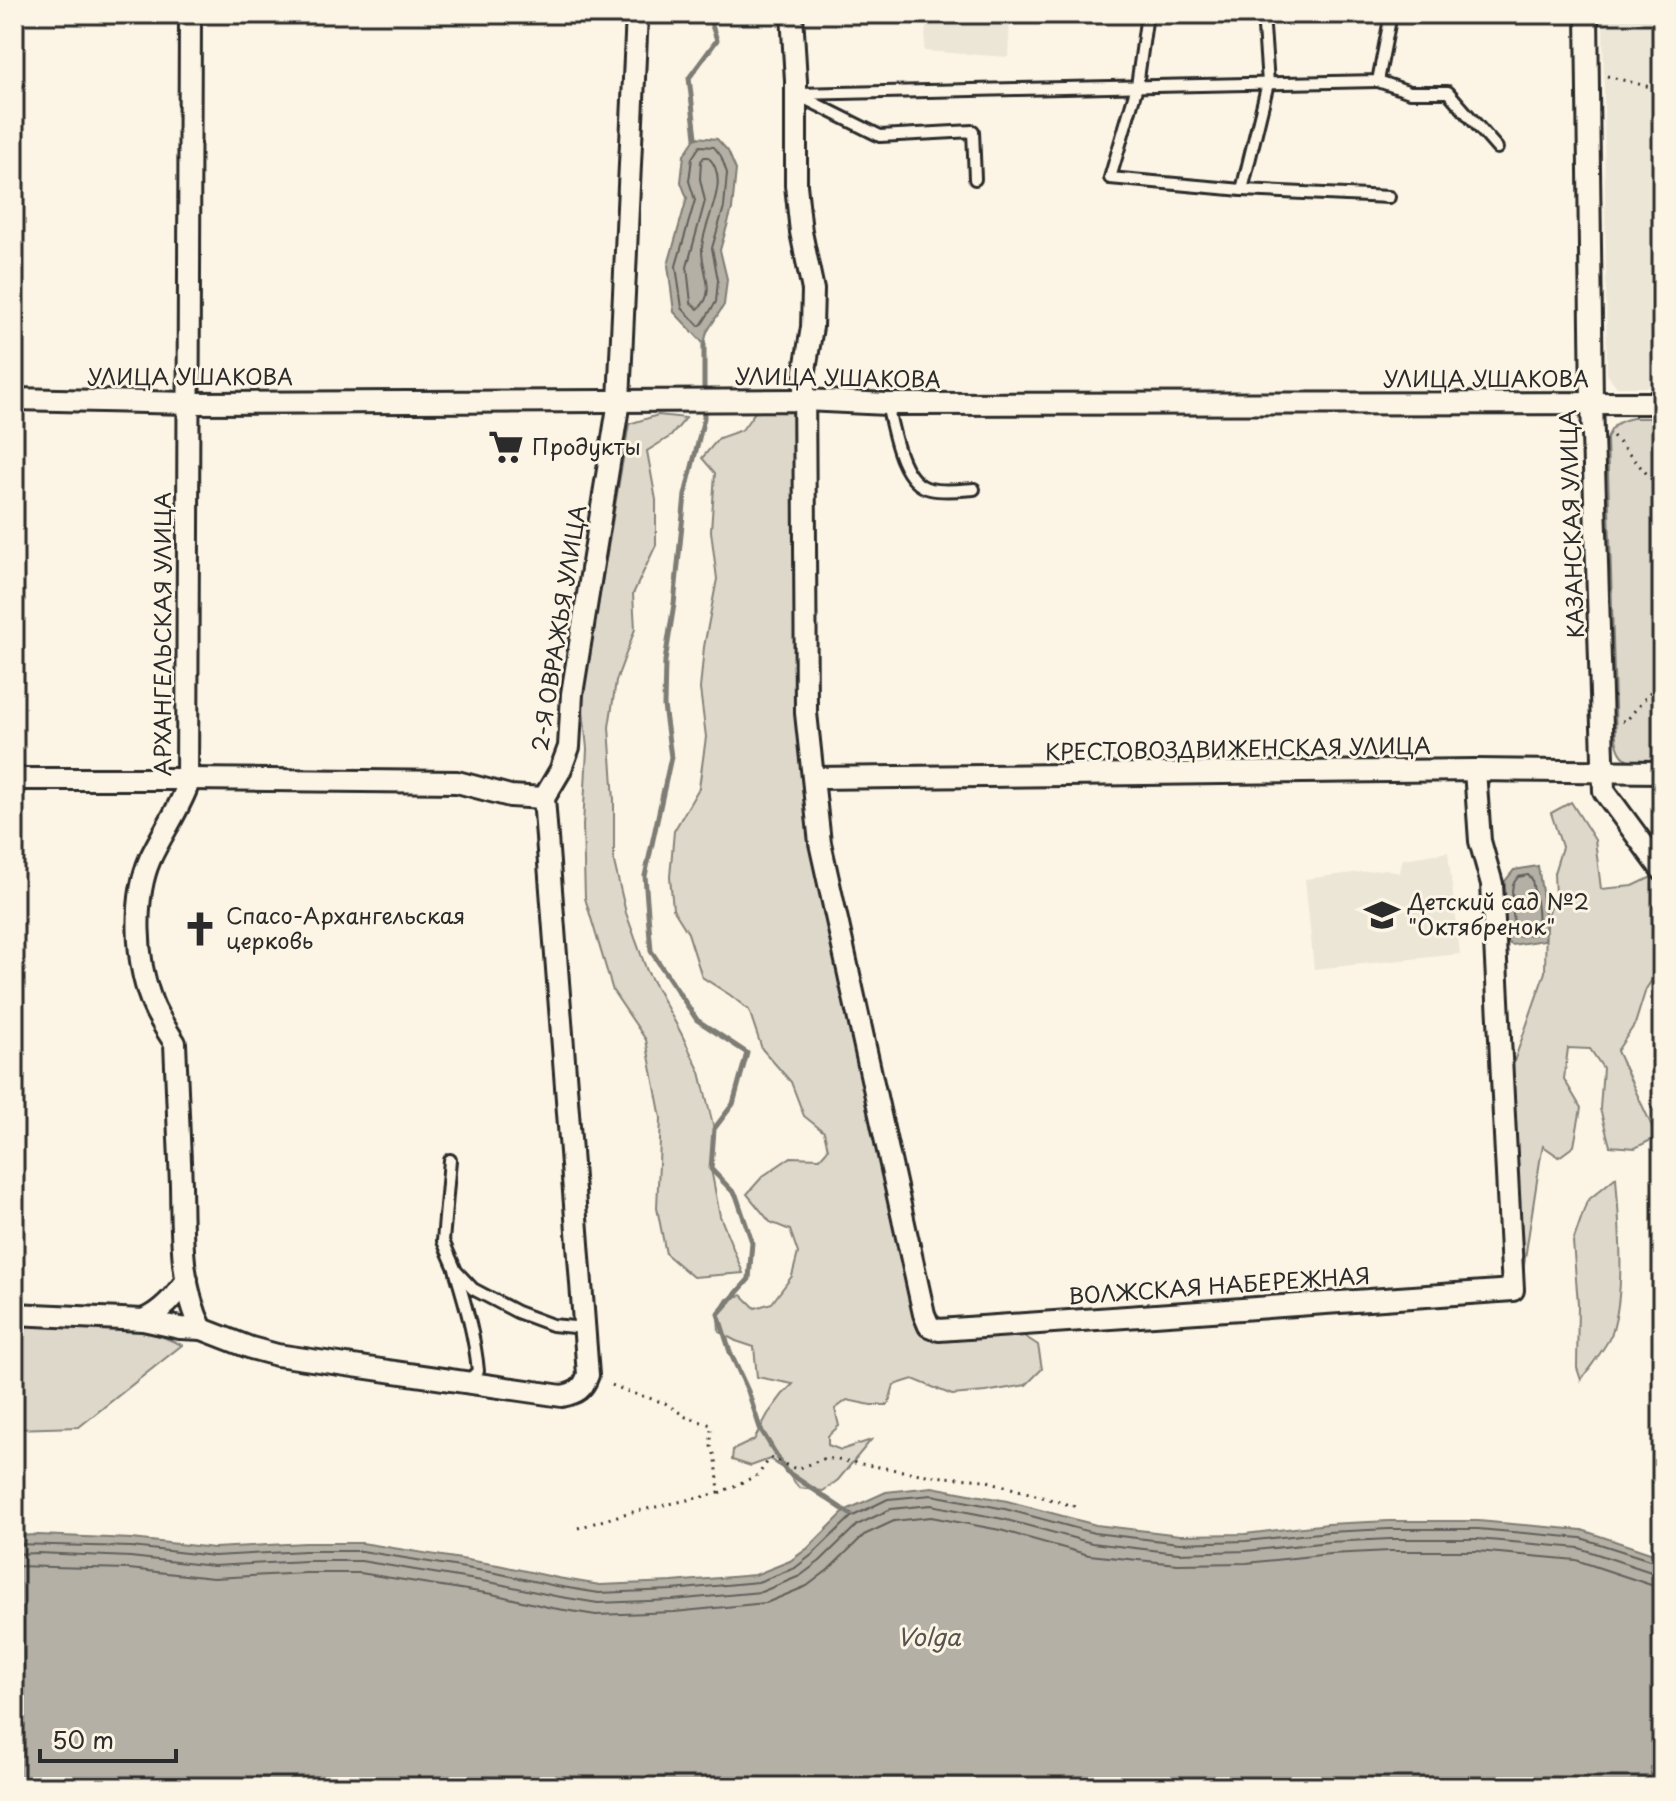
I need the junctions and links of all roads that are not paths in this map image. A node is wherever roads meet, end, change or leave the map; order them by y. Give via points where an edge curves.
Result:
1 (190, 14) edge
2 (637, 14) edge
3 (792, 14) edge
4 (1147, 14) edge
5 (1263, 14) edge
6 (1391, 14) edge
7 (1587, 14) edge
8 (1378, 81) junction
9 (1268, 83) junction
10 (1137, 86) junction
11 (796, 94) junction
12 (1497, 148) dead end
13 (975, 179) dead end
14 (1242, 190) junction
15 (1389, 197) dead end
16 (14, 399) edge
17 (805, 400) junction
18 (619, 401) junction
19 (189, 403) junction
20 (1662, 403) edge
21 (887, 404) junction
22 (1592, 407) junction
23 (974, 489) dead end
24 (1475, 770) junction
25 (1604, 771) junction
26 (1662, 772) edge
27 (814, 778) junction
28 (14, 779) edge
29 (187, 779) junction
30 (544, 798) junction
31 (1662, 870) edge
32 (450, 1160) dead end
33 (456, 1271) junction
34 (187, 1280) junction
35 (14, 1314) edge
36 (143, 1320) junction
37 (585, 1328) junction
38 (202, 1329) junction
39 (467, 1382) junction

1 - 19 street, АРХАНГЕЛЬСКАЯ УЛИЦА
2 - 18 street, 2-Я ОВРАЖЬЯ УЛИЦА
3 - 11 street
4 - 10 lane
5 - 9 lane
6 - 8 lane
7 - 22 street, КАЗАНСКАЯ УЛИЦА
8 - 9 lane
8 - 12 lane via 1410,92 1448,92
9 - 10 lane
9 - 14 lane
10 - 11 lane
10 - 14 lane via 1110,178
11 - 13 lane via 880,136 973,131
11 - 17 street via 796,185 813,290
14 - 15 lane
16 - 19 street, УЛИЦА УШАКОВА
17 - 18 street, УЛИЦА УШАКОВА
17 - 21 street, УЛИЦА УШАКОВА
17 - 27 street via 806,713
18 - 19 street, УЛИЦА УШАКОВА
18 - 30 street, 2-Я ОВРАЖЬЯ УЛИЦА via 572,694 569,747
19 - 29 street, АРХАНГЕЛЬСКАЯ УЛИЦА
20 - 22 street, УЛИЦА УШАКОВА
21 - 22 street, УЛИЦА УШАКОВА
21 - 23 lane via 900,453 916,481 927,489
22 - 25 street, КАЗАНСКАЯ УЛИЦА
24 - 25 street, КРЕСТОВОЗДВИЖЕНСКАЯ УЛИЦА
24 - 27 street, КРЕСТОВОЗДВИЖЕНСКАЯ УЛИЦА
24 - 27 street, ВОЛЖСКАЯ НАБЕРЕЖНАЯ via 1480,841 1492,884 1513,1290 939,1330 929,1326 924,1314 820,843
25 - 26 street, КРЕСТОВОЗДВИЖЕНСКАЯ УЛИЦА
25 - 31 street, КАЗАНСКАЯ УЛИЦА via 1604,791
28 - 29 street
29 - 30 street via 457,782 510,796
29 - 34 street, АРХАНГЕЛЬСКАЯ УЛИЦА via 143,878 139,917 147,988 175,1043
30 - 37 street
32 - 33 lane via 443,1241
33 - 37 lane via 473,1289 517,1312 552,1325
33 - 39 lane via 477,1356 478,1371
34 - 36 street
34 - 38 street, АРХАНГЕЛЬСКАЯ УЛИЦА
35 - 36 street
36 - 38 street
37 - 39 street via 586,1381 574,1393 562,1396
38 - 39 street via 277,1355

